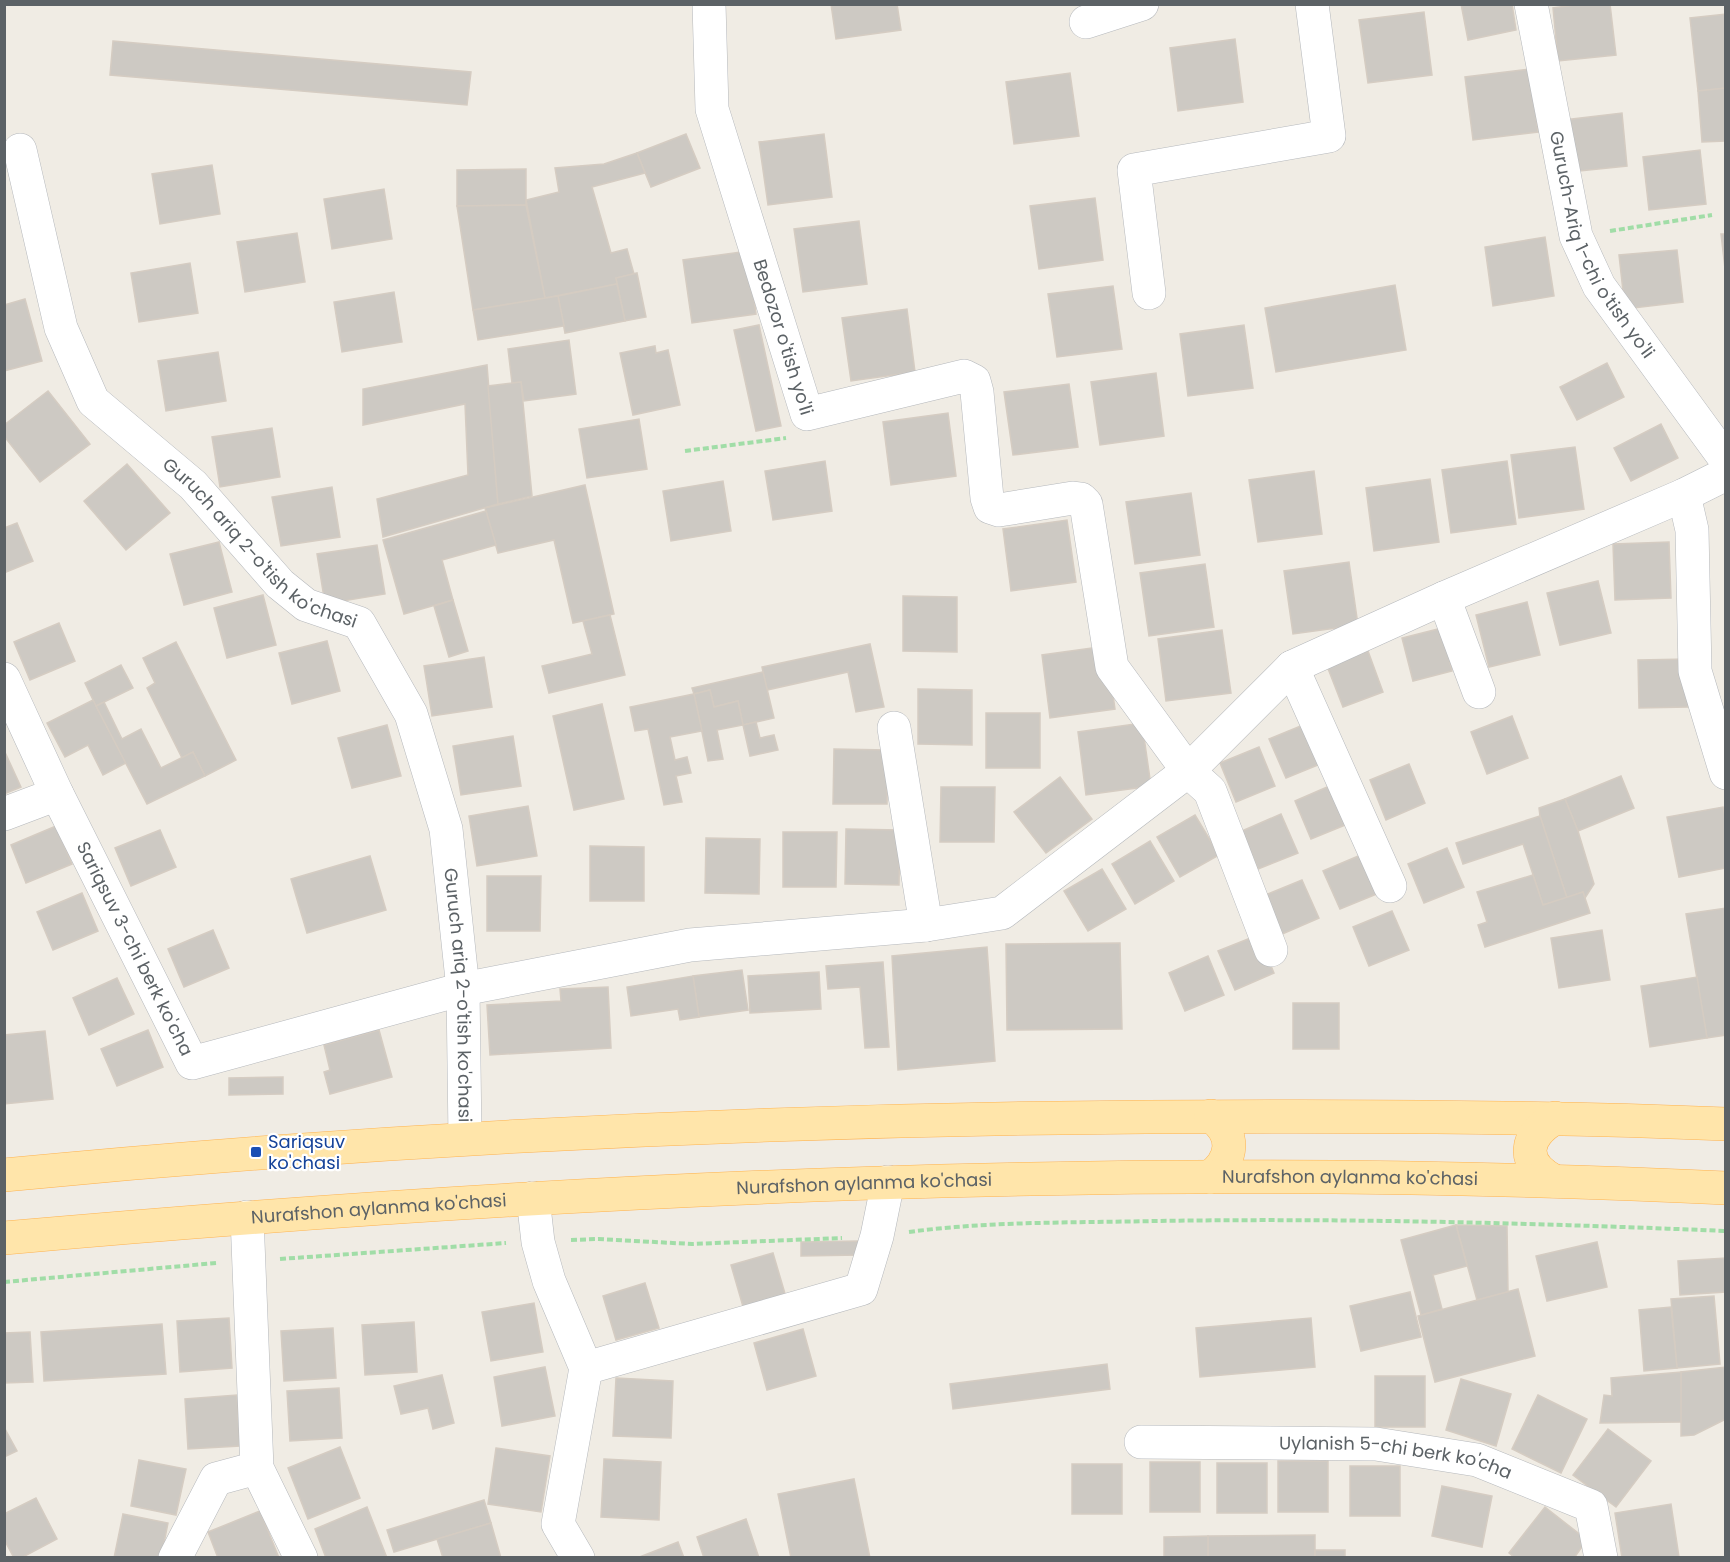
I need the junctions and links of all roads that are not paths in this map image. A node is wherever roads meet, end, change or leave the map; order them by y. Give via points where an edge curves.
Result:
1 (709, 4) edge
2 (1142, 4) edge
3 (1312, 4) edge
4 (1531, 4) edge
5 (1086, 22) dead end
6 (17, 167) edge
7 (1149, 293) dead end
8 (1725, 460) edge
9 (1725, 474) edge
10 (1684, 495) junction
11 (1444, 598) junction
12 (1292, 668) junction
13 (4, 679) edge
14 (1479, 692) dead end
15 (894, 728) dead end
16 (1188, 771) junction
17 (1725, 772) edge
18 (57, 794) junction
19 (4, 814) edge
20 (1390, 886) dead end
21 (926, 925) junction
22 (1271, 950) dead end
23 (463, 989) junction
24 (1211, 1116) junction
25 (1556, 1118) junction
26 (1725, 1124) edge
27 (465, 1138) junction
28 (4, 1175) edge
29 (1210, 1177) junction
30 (1554, 1181) junction
31 (888, 1182) junction
32 (1725, 1188) edge
33 (534, 1198) junction
34 (247, 1217) junction
35 (4, 1238) edge
36 (586, 1368) junction
37 (1141, 1442) dead end
38 (257, 1468) junction
39 (175, 1557) edge
40 (301, 1557) edge
41 (578, 1557) edge
42 (1601, 1557) edge

1 - 16 street, Bedozor o'tish yo'li via 712,109 807,414 964,376 974,381 990,507 999,510 1073,498 1086,504 1112,668
2 - 5 street
3 - 7 street via 1329,136 1134,170
4 - 8 street, Guruch-Ariq 1-chi o'tish yo'li via 1576,236 1599,286
6 - 23 street, Guruch ariq 2-o'tish ko'chasi via 61,328 93,401 193,485 280,584 306,605 359,623 411,714 446,829
9 - 10 street
10 - 11 street
10 - 17 street via 1692,530 1695,671
11 - 12 street
11 - 14 street
12 - 16 street
12 - 20 street
13 - 18 street, Sariqsuv 3-chi berk ko'cha
15 - 21 street
16 - 21 street via 1002,913
16 - 22 street via 1209,791
18 - 19 street
18 - 23 street, Sariqsuv 3-chi berk ko'cha via 192,1063
21 - 23 street via 690,945
23 - 27 street, Guruch ariq 2-o'tish ko'chasi
24 - 25 main road
24 - 27 main road via 902,1120
24 - 29 main road via 1224,1129 1229,1146 1223,1165
25 - 26 main road
25 - 30 main road via 1538,1131 1530,1149 1534,1167
27 - 28 main road
29 - 30 main road, Nurafshon aylanma ko'chasi
29 - 31 main road, Nurafshon aylanma ko'chasi
30 - 32 main road, Nurafshon aylanma ko'chasi
31 - 33 main road, Nurafshon aylanma ko'chasi
31 - 36 street via 878,1236 861,1289
33 - 34 main road, Nurafshon aylanma ko'chasi
33 - 36 street via 538,1242 549,1281
34 - 35 main road, Nurafshon aylanma ko'chasi
34 - 38 street
36 - 41 street via 558,1524
37 - 42 street, Uylanish 5-chi berk ko'cha via 1376,1443 1477,1460 1591,1506
38 - 39 street via 216,1479
38 - 40 street

